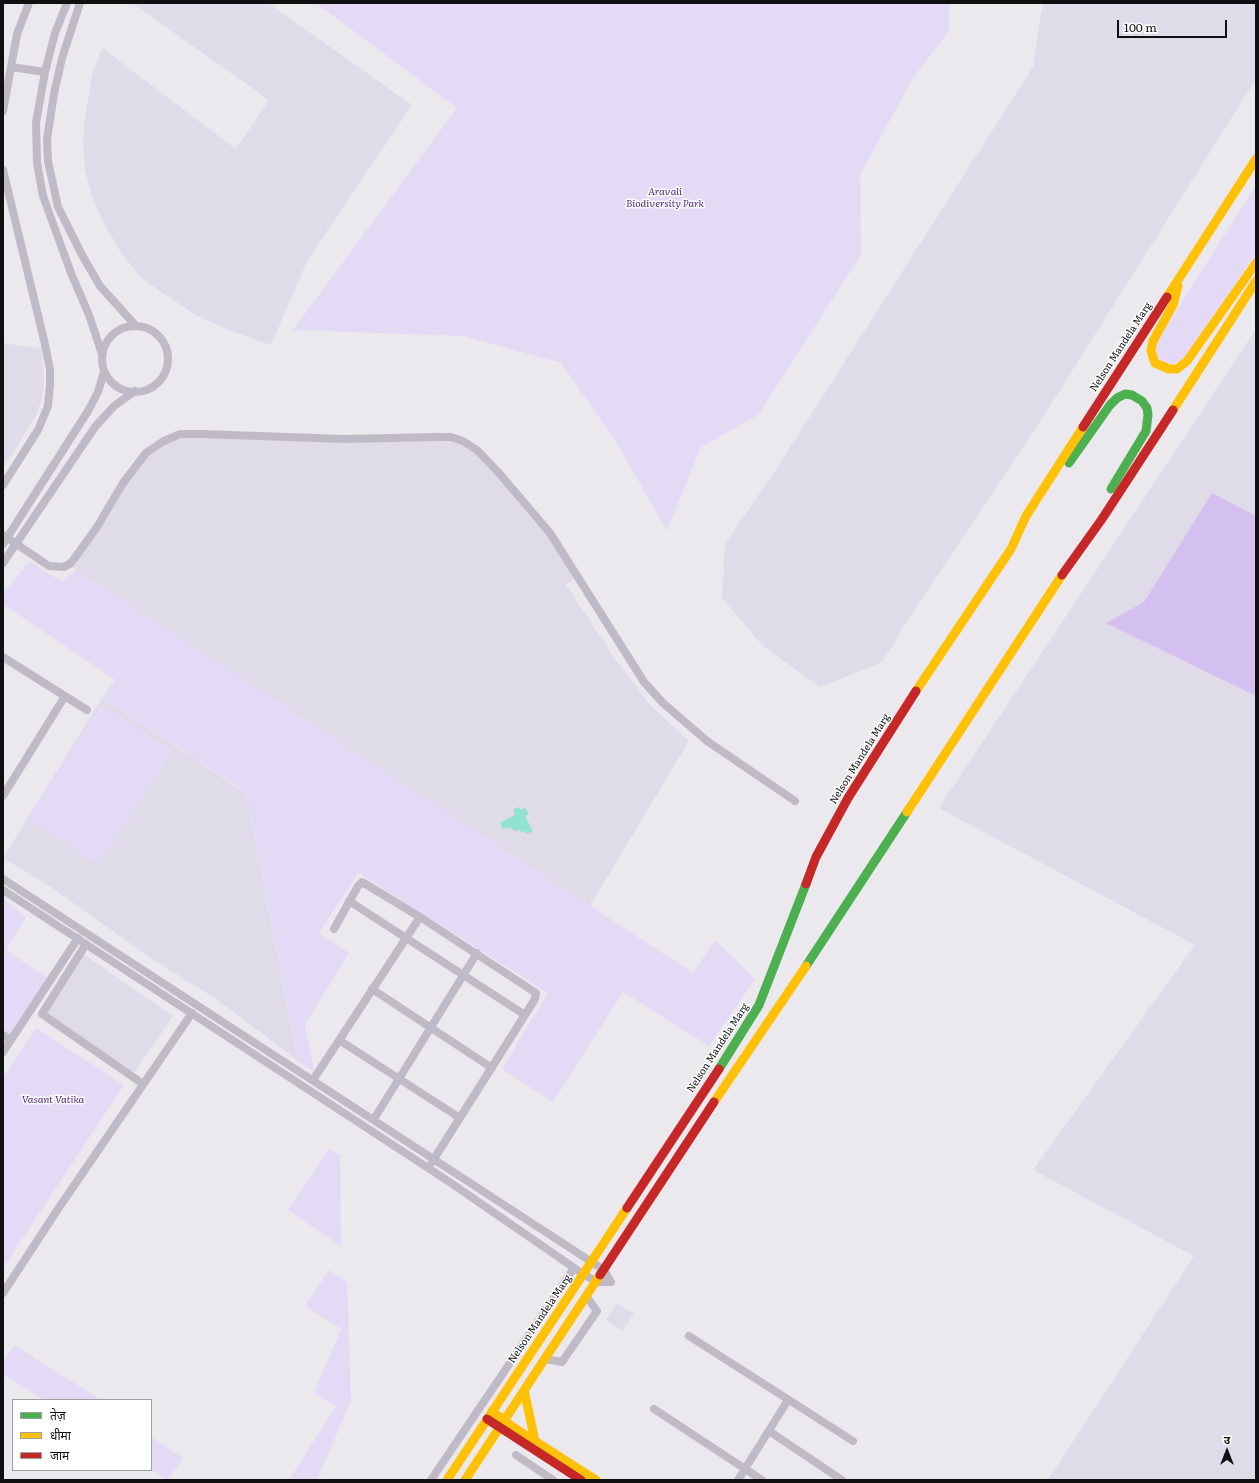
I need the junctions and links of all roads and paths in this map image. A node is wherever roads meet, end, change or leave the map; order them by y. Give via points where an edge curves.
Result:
1 (29, 3) edge
2 (67, 3) edge
3 (80, 3) edge
4 (11, 68) junction
5 (45, 72) junction
6 (3, 111) edge
7 (1256, 159) edge
8 (3, 170) edge
9 (1256, 263) edge
10 (1180, 276) junction
11 (1256, 281) edge
12 (136, 326) junction
13 (102, 354) junction
14 (104, 372) junction
15 (135, 392) junction
16 (3, 485) edge
17 (4, 539) edge
18 (16, 543) junction
19 (1011, 549) junction
20 (3, 563) edge
21 (1065, 571) junction
22 (3, 657) edge
23 (65, 696) junction
24 (87, 710) dead end
25 (3, 796) edge
26 (794, 801) dead end
27 (3, 879) edge
28 (4, 893) edge
29 (349, 901) junction
30 (420, 916) junction
31 (334, 929) dead end
32 (78, 938) junction
33 (406, 938) junction
34 (86, 944) junction
35 (477, 953) junction
36 (464, 975) junction
37 (372, 989) junction
38 (192, 1013) junction
39 (525, 1015) junction
40 (431, 1028) junction
41 (3, 1035) edge
42 (11, 1040) junction
43 (339, 1040) junction
44 (3, 1052) edge
45 (492, 1068) junction
46 (399, 1079) junction
47 (313, 1080) junction
48 (143, 1084) junction
49 (349, 1103) junction
50 (345, 1114) junction
51 (460, 1118) junction
52 (374, 1119) junction
53 (435, 1158) junction
54 (428, 1168) junction
55 (591, 1262) junction
56 (574, 1268) junction
57 (604, 1270) junction
58 (583, 1274) junction
59 (597, 1282) junction
60 (3, 1293) edge
61 (587, 1297) junction
62 (689, 1336) dead end
63 (523, 1342) junction
64 (533, 1349) junction
65 (545, 1359) junction
66 (524, 1390) junction
67 (788, 1400) junction
68 (483, 1402) junction
69 (654, 1409) dead end
70 (490, 1413) junction
71 (501, 1424) junction
72 (511, 1430) junction
73 (769, 1431) junction
74 (535, 1441) junction
75 (853, 1441) dead end
76 (516, 1455) dead end
77 (552, 1462) junction
78 (745, 1468) junction
79 (544, 1474) junction
80 (431, 1480) edge
81 (447, 1480) edge
82 (465, 1480) edge
83 (553, 1480) edge
84 (581, 1480) edge
85 (596, 1480) edge
86 (738, 1480) edge
87 (762, 1480) edge
88 (842, 1480) edge

1 - 4 street via 17,34
2 - 5 street via 55,33
3 - 12 street via 62,58 54,94 47,139 48,161 58,206 82,255 100,286
4 - 5 street
4 - 6 street
5 - 13 street via 35,144 43,196
7 - 10 main road, Nelson Mandela Marg
8 - 16 street via 44,340 50,369 50,385 48,406 38,430
9 - 10 main road via 1187,361 1177,369 1169,369 1155,363 1151,351 1153,341 1173,305
10 - 19 main road, Nelson Mandela Marg via 1026,516
11 - 21 main road, Nelson Mandela Marg via 1102,519
12 - 13 street via 124,328 114,334 105,343
12 - 15 street via 149,329 161,339 167,352 167,360 164,372 156,384
13 - 14 street
14 - 15 street via 115,385
14 - 17 street via 98,392 88,411
15 - 18 street via 114,406 100,422
17 - 18 street
18 - 20 street
18 - 26 street via 49,566 64,567 71,563 97,527 123,483 146,453 180,434 344,439 451,437 477,450 550,533 644,682 680,719 707,741
19 - 21 main road, Nelson Mandela Marg via 1110,405 1125,394 1132,395 1142,401 1147,408 1146,431
19 - 55 main road, Nelson Mandela Marg via 848,798 820,847 773,972 759,1005 742,1035
21 - 57 main road, Nelson Mandela Marg
22 - 23 street
23 - 24 street
23 - 25 street
27 - 47 street
28 - 32 street
29 - 30 street via 362,882
29 - 31 street
29 - 33 street
30 - 33 street
30 - 35 street
32 - 34 street
32 - 42 street
33 - 36 street
33 - 37 street
34 - 38 street
34 - 48 street via 42,1014
35 - 36 street
35 - 39 street via 534,990 535,999
36 - 39 street
36 - 40 street
37 - 40 street
37 - 43 street
38 - 48 street
38 - 50 street
39 - 45 street
40 - 45 street
40 - 46 street
41 - 42 street
42 - 44 street
43 - 46 street
43 - 47 street
45 - 51 street
46 - 51 street
46 - 52 street
47 - 49 street
48 - 60 street
49 - 50 street
49 - 52 street
50 - 54 street
51 - 53 street
52 - 53 street
53 - 54 street
53 - 55 street
54 - 56 street
55 - 57 street
55 - 58 main road, Nelson Mandela Marg
56 - 58 street
56 - 63 street
57 - 59 main road, Nelson Mandela Marg
58 - 59 street
58 - 64 main road, Nelson Mandela Marg
59 - 61 main road, Nelson Mandela Marg
61 - 65 main road, Nelson Mandela Marg
61 - 65 street via 597,1311 562,1362
62 - 67 street
63 - 64 street
63 - 68 street
64 - 70 main road, Nelson Mandela Marg
65 - 66 main road, Nelson Mandela Marg
66 - 71 main road, Nelson Mandela Marg
66 - 74 main road
67 - 73 street
67 - 75 street
68 - 70 street
68 - 80 street
69 - 78 street
70 - 71 main road
70 - 81 main road, Nelson Mandela Marg
71 - 72 main road
71 - 82 main road, Nelson Mandela Marg
72 - 74 main road
72 - 77 main road
73 - 78 street
73 - 88 street
74 - 85 main road
76 - 79 street
77 - 79 street
77 - 84 main road
78 - 86 street
78 - 87 street
79 - 83 street

